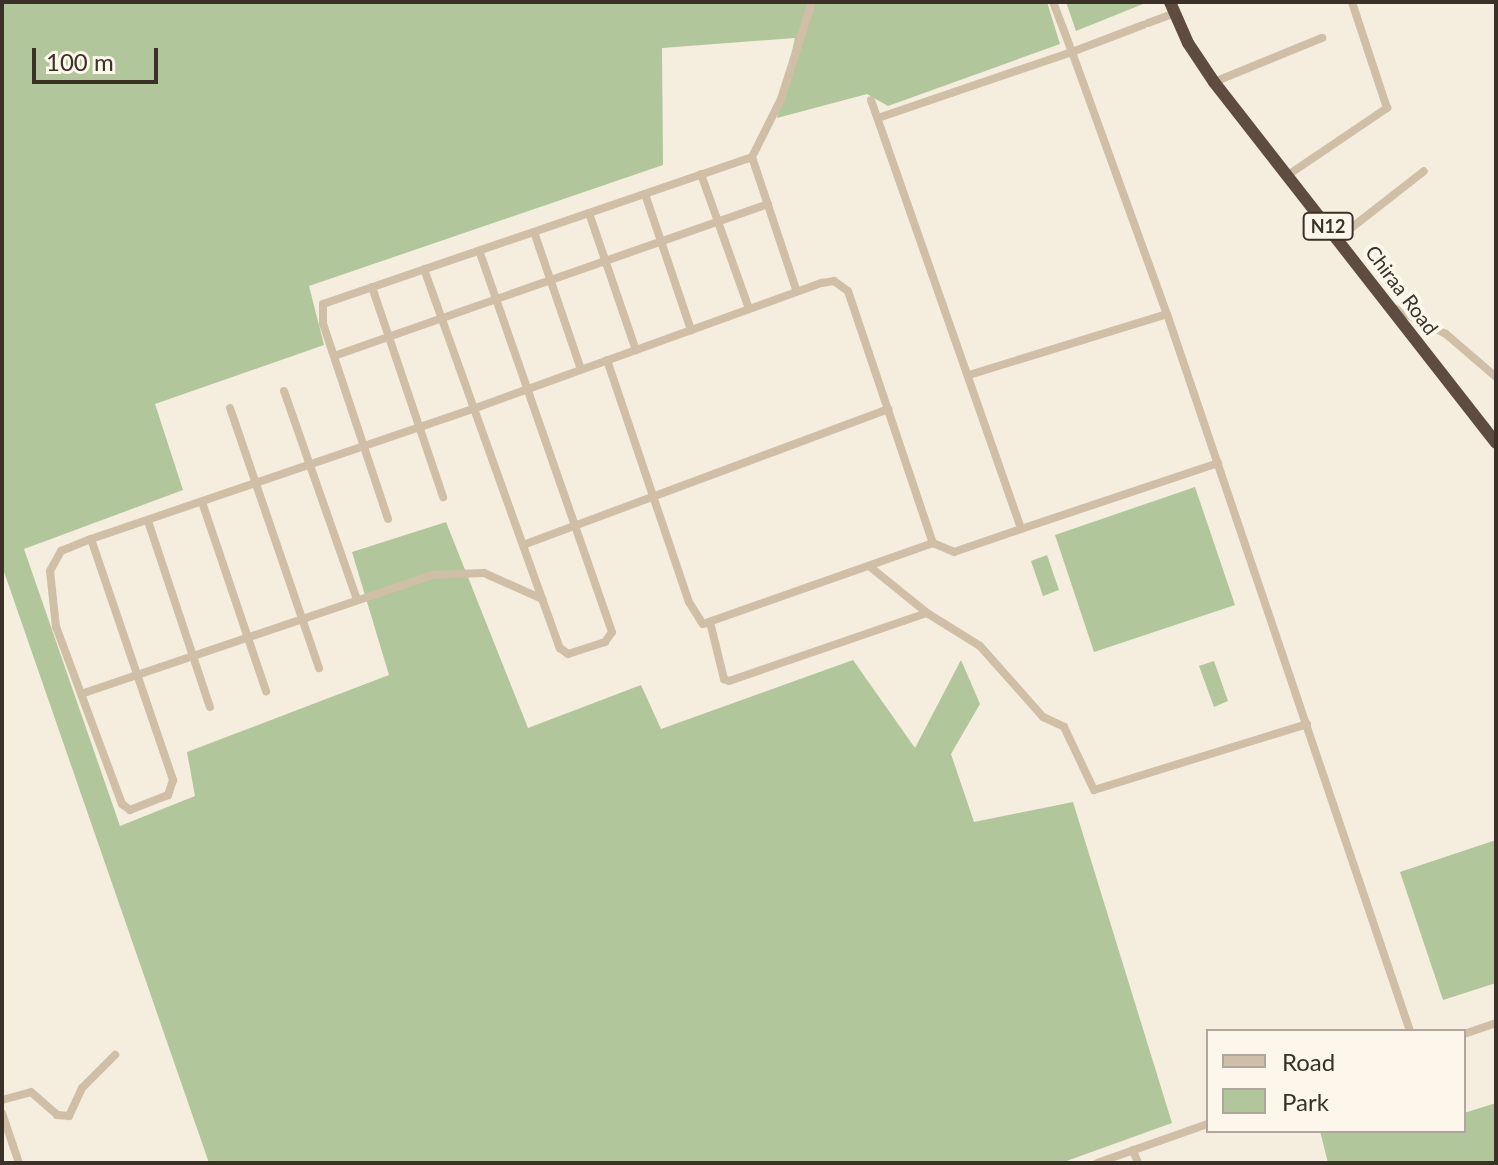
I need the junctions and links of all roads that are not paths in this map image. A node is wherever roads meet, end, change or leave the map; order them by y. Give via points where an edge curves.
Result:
1 (812, 2) edge
2 (1053, 2) edge
3 (1352, 2) edge
4 (1172, 8) edge
5 (1322, 38) dead end
6 (1072, 52) junction
7 (1214, 82) junction
8 (871, 100) dead end
9 (878, 118) junction
10 (752, 157) junction
11 (1424, 171) dead end
12 (701, 174) junction
13 (1288, 175) junction
14 (645, 194) junction
15 (768, 204) junction
16 (589, 213) junction
17 (718, 221) junction
18 (534, 232) junction
19 (1337, 239) junction
20 (661, 241) junction
21 (479, 250) junction
22 (605, 261) junction
23 (424, 269) junction
24 (551, 280) junction
25 (372, 287) junction
26 (797, 292) junction
27 (496, 299) junction
28 (1390, 306) junction
29 (749, 309) junction
30 (1167, 314) junction
31 (441, 318) junction
32 (691, 330) junction
33 (389, 337) junction
34 (636, 350) junction
35 (334, 356) junction
36 (607, 360) junction
37 (581, 369) junction
38 (969, 375) junction
39 (1496, 377) edge
40 (528, 388) junction
41 (284, 391) dead end
42 (230, 408) dead end
43 (473, 409) junction
44 (888, 409) junction
45 (419, 427) junction
46 (1496, 443) edge
47 (365, 446) junction
48 (1218, 463) junction
49 (309, 465) junction
50 (255, 484) junction
51 (654, 496) junction
52 (443, 497) dead end
53 (202, 502) junction
54 (388, 519) dead end
55 (148, 521) junction
56 (575, 526) junction
57 (1021, 529) junction
58 (91, 539) junction
59 (933, 543) junction
60 (523, 545) junction
61 (869, 566) junction
62 (357, 599) junction
63 (542, 599) junction
64 (927, 613) junction
65 (302, 620) junction
66 (710, 622) junction
67 (247, 639) junction
68 (193, 657) junction
69 (319, 668) dead end
70 (137, 675) junction
71 (266, 691) dead end
72 (81, 694) junction
73 (210, 707) dead end
74 (1307, 724) junction
75 (1496, 1023) edge
76 (1409, 1029) edge
77 (1466, 1033) edge
78 (115, 1055) dead end
79 (2, 1100) edge
80 (2, 1113) edge
81 (1206, 1125) edge
82 (1133, 1150) junction
83 (19, 1163) edge
84 (1097, 1163) edge
85 (1138, 1163) edge

1 - 10 street via 781,99
2 - 6 street
3 - 13 street via 1387,108
4 - 6 street via 1146,24
4 - 7 highway, Chiraa Road / N12
5 - 7 street
6 - 9 street
6 - 30 street
7 - 13 highway, Chiraa Road / N12
8 - 9 street
9 - 38 street
10 - 12 street
10 - 15 street
11 - 19 street
12 - 14 street
12 - 17 street
13 - 19 highway, Chiraa Road / N12
14 - 16 street
14 - 20 street
15 - 17 street
15 - 26 street
16 - 18 street
16 - 22 street
17 - 20 street
17 - 29 street
18 - 21 street
18 - 24 street
19 - 28 highway, Chiraa Road / N12
20 - 22 street
20 - 32 street
21 - 23 street
21 - 27 street
22 - 24 street
22 - 34 street
23 - 25 street
23 - 31 street
24 - 27 street
24 - 37 street
25 - 33 street
25 - 35 street via 323,304
26 - 29 street
26 - 44 street via 822,283 843,285
27 - 31 street
27 - 40 street
28 - 39 street via 1446,334
28 - 46 highway, Chiraa Road / N12
29 - 32 street
30 - 38 street
30 - 48 street
31 - 33 street
31 - 43 street
32 - 34 street
33 - 35 street
33 - 45 street
34 - 36 street
35 - 47 street
36 - 37 street
36 - 51 street
37 - 40 street
38 - 57 street
40 - 43 street
40 - 56 street
41 - 49 street
42 - 50 street
43 - 45 street
43 - 60 street
44 - 51 street
44 - 59 street
45 - 47 street
45 - 52 street
47 - 49 street
47 - 54 street
48 - 57 street
48 - 74 street
49 - 50 street
49 - 62 street
50 - 53 street
50 - 65 street
51 - 56 street
51 - 66 street via 695,617 703,624
53 - 55 street
53 - 67 street
55 - 58 street
55 - 68 street
56 - 60 street
56 - 63 street via 611,638 563,654
57 - 59 street via 954,552
58 - 70 street
58 - 72 street via 61,551 50,571 56,627
59 - 61 street
60 - 63 street
61 - 64 street
61 - 66 street
62 - 63 street via 433,575 484,573
62 - 65 street
64 - 66 street via 729,681 724,679
64 - 74 street via 980,646 1043,717 1064,727 1094,790
65 - 67 street
65 - 69 street
67 - 68 street
67 - 71 street
68 - 70 street
68 - 73 street
70 - 72 street
70 - 72 street via 173,789 130,810 122,804
74 - 76 street
75 - 77 street
78 - 79 street via 82,1088 69,1116 57,1115 31,1092
80 - 83 street
81 - 82 street
82 - 84 street
82 - 85 street

